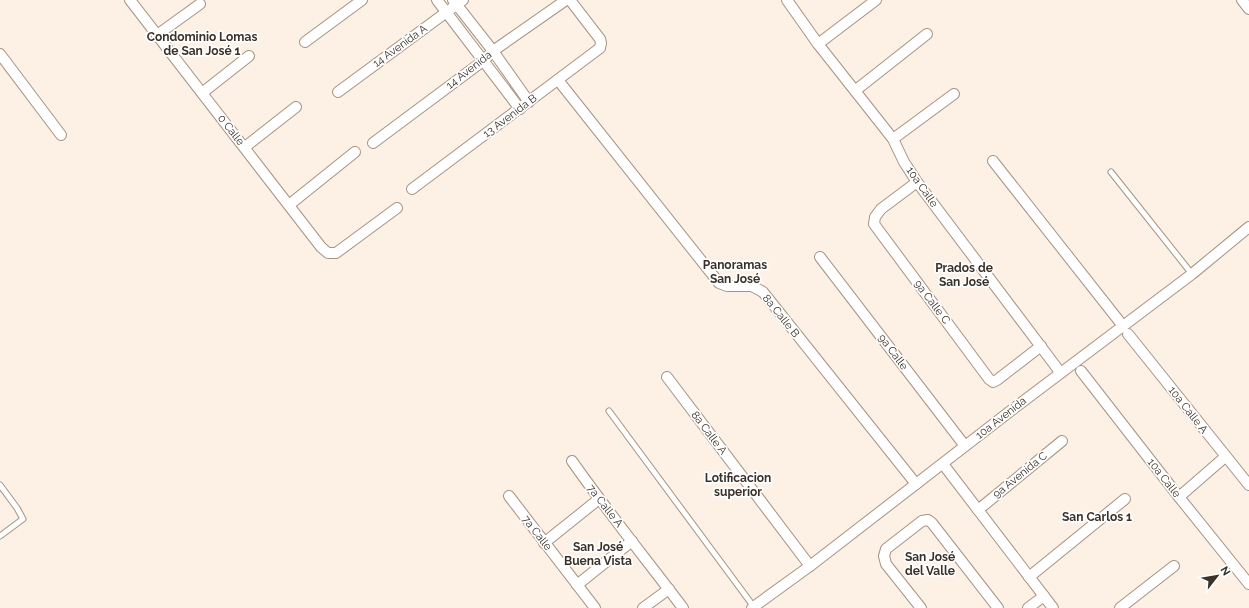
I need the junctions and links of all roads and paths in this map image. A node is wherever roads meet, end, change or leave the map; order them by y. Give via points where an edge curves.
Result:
1 (130, 0) edge
2 (362, 0) edge
3 (437, 0) edge
4 (566, 0) edge
5 (570, 0) edge
6 (787, 0) edge
7 (876, 0) edge
8 (1242, 0) edge
9 (457, 2) edge
10 (200, 4) dead end
11 (1249, 9) edge
12 (446, 12) junction
13 (927, 34) dead end
14 (158, 35) junction
15 (305, 42) dead end
16 (818, 44) junction
17 (493, 51) junction
18 (0, 54) edge
19 (249, 56) dead end
20 (483, 60) junction
21 (558, 80) junction
22 (856, 90) junction
23 (338, 92) dead end
24 (202, 93) junction
25 (954, 94) dead end
26 (529, 102) junction
27 (296, 107) dead end
28 (520, 109) junction
29 (61, 135) dead end
30 (893, 139) junction
31 (373, 143) dead end
32 (245, 147) junction
33 (355, 152) dead end
34 (993, 161) dead end
35 (1111, 172) dead end
36 (917, 182) junction
37 (412, 189) dead end
38 (289, 204) junction
39 (397, 208) dead end
40 (1249, 227) edge
41 (820, 257) dead end
42 (1192, 274) junction
43 (1125, 330) junction
44 (1041, 346) junction
45 (1081, 371) dead end
46 (1060, 372) junction
47 (667, 377) dead end
48 (609, 411) dead end
49 (1062, 441) dead end
50 (965, 446) junction
51 (1225, 457) junction
52 (572, 461) dead end
53 (943, 464) junction
54 (916, 484) junction
55 (0, 485) edge
56 (1249, 485) edge
57 (509, 496) dead end
58 (1179, 498) junction
59 (598, 499) junction
60 (1125, 499) dead end
61 (978, 510) junction
62 (0, 536) edge
63 (632, 541) junction
64 (544, 543) junction
65 (810, 566) junction
66 (1174, 566) dead end
67 (1029, 577) junction
68 (1249, 584) edge
69 (577, 585) junction
70 (669, 589) junction
71 (1044, 596) junction
72 (766, 604) edge
73 (753, 607) edge
74 (595, 608) edge
75 (643, 608) edge
76 (683, 608) edge
77 (921, 608) edge
78 (998, 608) edge
79 (1028, 608) edge
80 (1054, 608) edge
81 (1120, 608) edge

1 - 14 street, 0 Calle
2 - 15 street
3 - 12 street
4 - 17 street, 14 Avenida
5 - 21 street, 13 Avenida B via 601,43 600,48
6 - 16 street, 10a Calle
7 - 16 street
8 - 11 street
9 - 12 street, 14 Avenida A
9 - 17 street
10 - 14 street
12 - 20 street
12 - 23 street, 14 Avenida A
13 - 22 street
14 - 24 street, 0 Calle
16 - 22 street, 10a Calle
17 - 20 street, 14 Avenida
17 - 26 street
18 - 29 street
19 - 24 street
20 - 28 street
20 - 31 street, 14 Avenida
21 - 26 street, 13 Avenida B
21 - 54 street, 8a Calle B via 719,283 727,286 752,286 762,292
22 - 30 street, 10a Calle
24 - 32 street, 0 Calle
25 - 30 street
26 - 28 street, 13 Avenida B
27 - 32 street
28 - 37 street, 13 Avenida B
30 - 36 street, 10a Calle
32 - 38 street, 0 Calle
33 - 38 street
34 - 43 street, 10a Calle A
35 - 42 lane
36 - 44 street, 10a Calle
36 - 44 street, 9a Calle C via 881,209 875,217 874,224 990,379 993,382 998,380
38 - 39 street, 0 Calle via 320,247 328,253 336,253
40 - 42 street, 10a Avenida
41 - 50 street, 9a Calle
42 - 43 street, 10a Avenida
43 - 46 street, 10a Avenida
43 - 51 street, 10a Calle A
44 - 46 street, 10a Calle
45 - 58 street, 10a Calle
46 - 50 street, 10a Avenida
47 - 65 street, 8a Calle A
48 - 73 lane
49 - 61 street, 9a Avenida C
50 - 53 street, 10a Avenida
51 - 56 street, 10a Calle A
51 - 58 street
52 - 59 street, 7a Calle A
53 - 54 street, 10a Avenida
53 - 61 street
54 - 65 street, 10a Avenida
55 - 62 lane via 23,519
57 - 64 street, 7a Calle
58 - 68 street, 10a Calle
59 - 63 street, 7a Calle A
59 - 64 street
60 - 67 street
61 - 67 street
63 - 69 street
63 - 70 street, 7a Calle A
64 - 69 street, 7a Calle
65 - 72 street, 10a Avenida
66 - 81 street
67 - 71 street
69 - 74 street, 7a Calle
70 - 75 street
70 - 76 street, 7a Calle A
71 - 79 street
71 - 80 street
72 - 73 street, 10a Avenida
77 - 78 street via 886,564 884,556 886,549 922,521 928,520

